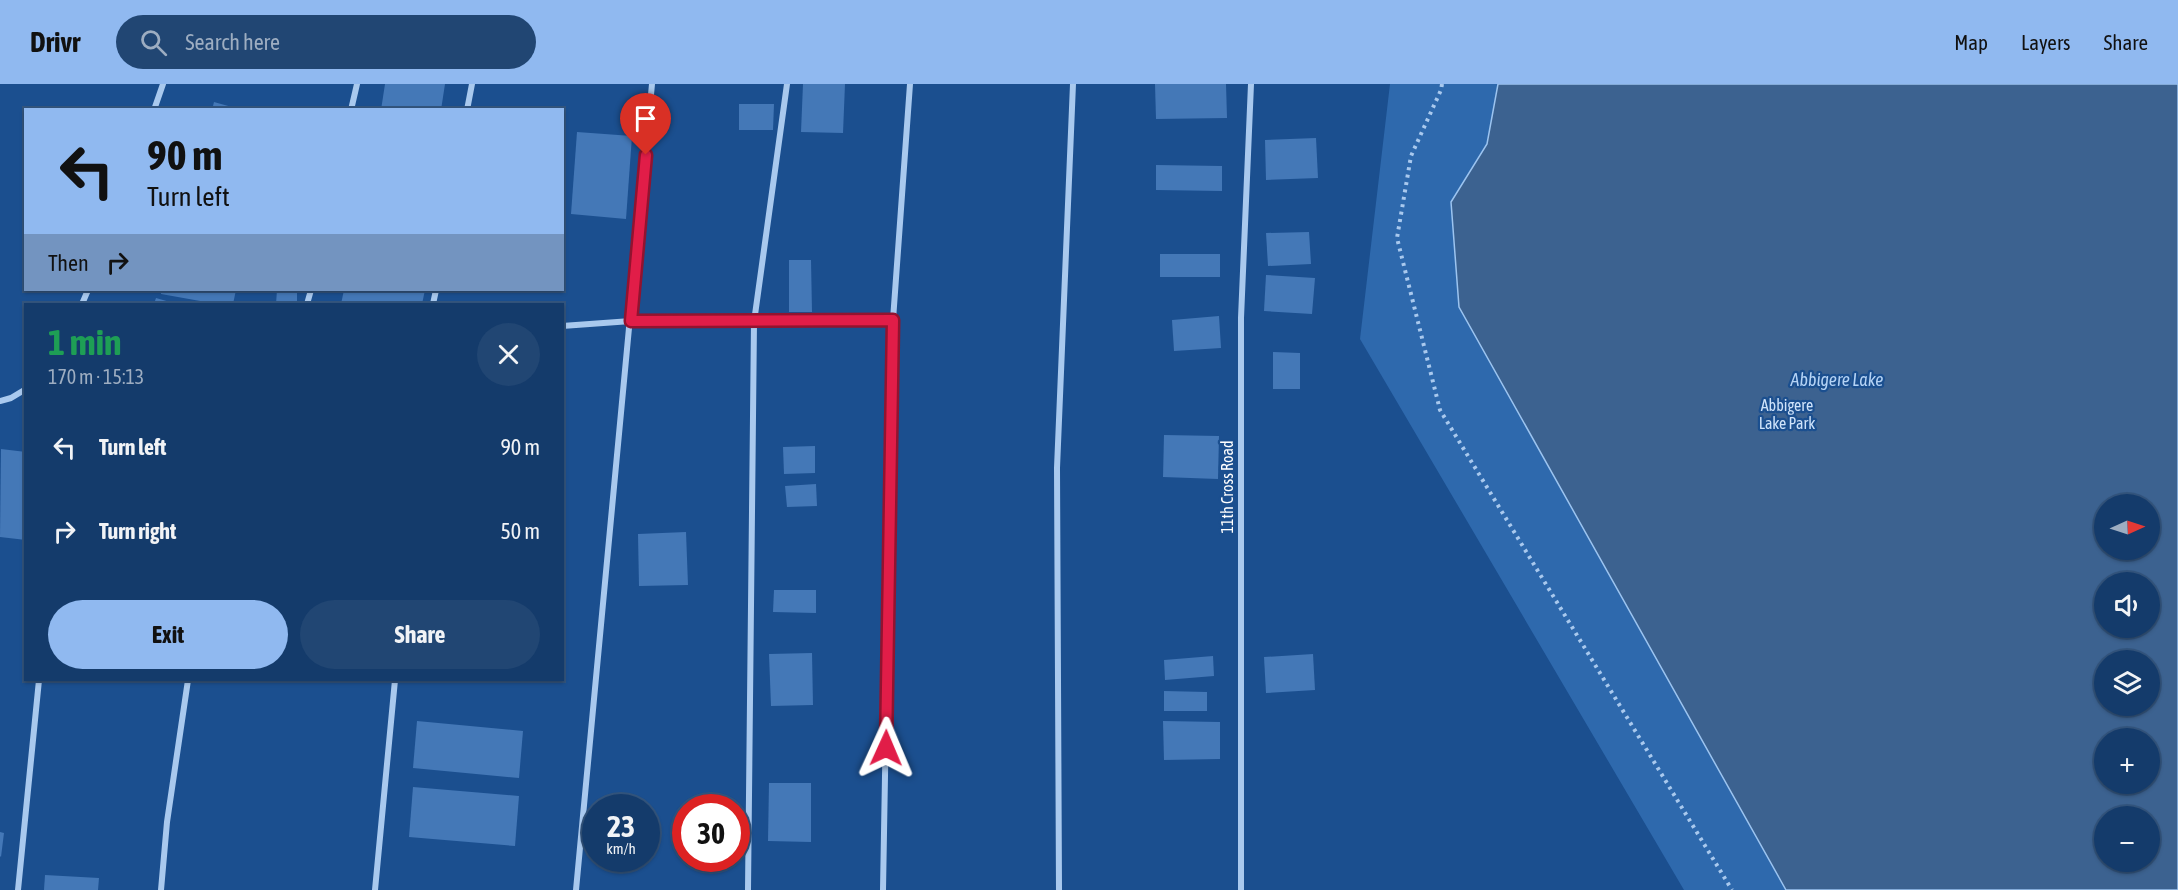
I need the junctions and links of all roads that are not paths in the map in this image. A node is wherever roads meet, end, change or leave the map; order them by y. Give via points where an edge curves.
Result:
1 (163, 84) edge
2 (357, 84) edge
3 (472, 84) edge
4 (652, 84) edge
5 (787, 84) edge
6 (910, 84) edge
7 (1073, 84) edge
8 (1251, 84) edge
9 (154, 108) edge
10 (351, 108) edge
11 (467, 108) edge
12 (893, 320) junction
13 (631, 321) junction
14 (754, 322) junction
15 (564, 326) edge
16 (24, 390) edge
17 (0, 401) edge
18 (39, 681) edge
19 (188, 681) edge
20 (395, 681) edge
21 (18, 890) edge
22 (161, 890) edge
23 (375, 890) edge
24 (576, 890) edge
25 (748, 890) edge
26 (883, 890) edge
27 (1059, 890) edge
28 (1241, 890) edge

1 - 9 street
2 - 10 street
3 - 11 street
4 - 13 street
5 - 14 street
6 - 12 street
7 - 27 street via 1057,468
8 - 28 street, 11th Cross Road via 1241,318
12 - 14 street
12 - 26 street
13 - 14 street
13 - 15 street
13 - 24 street
14 - 25 street
16 - 17 street
18 - 21 street
19 - 22 street
20 - 23 street

